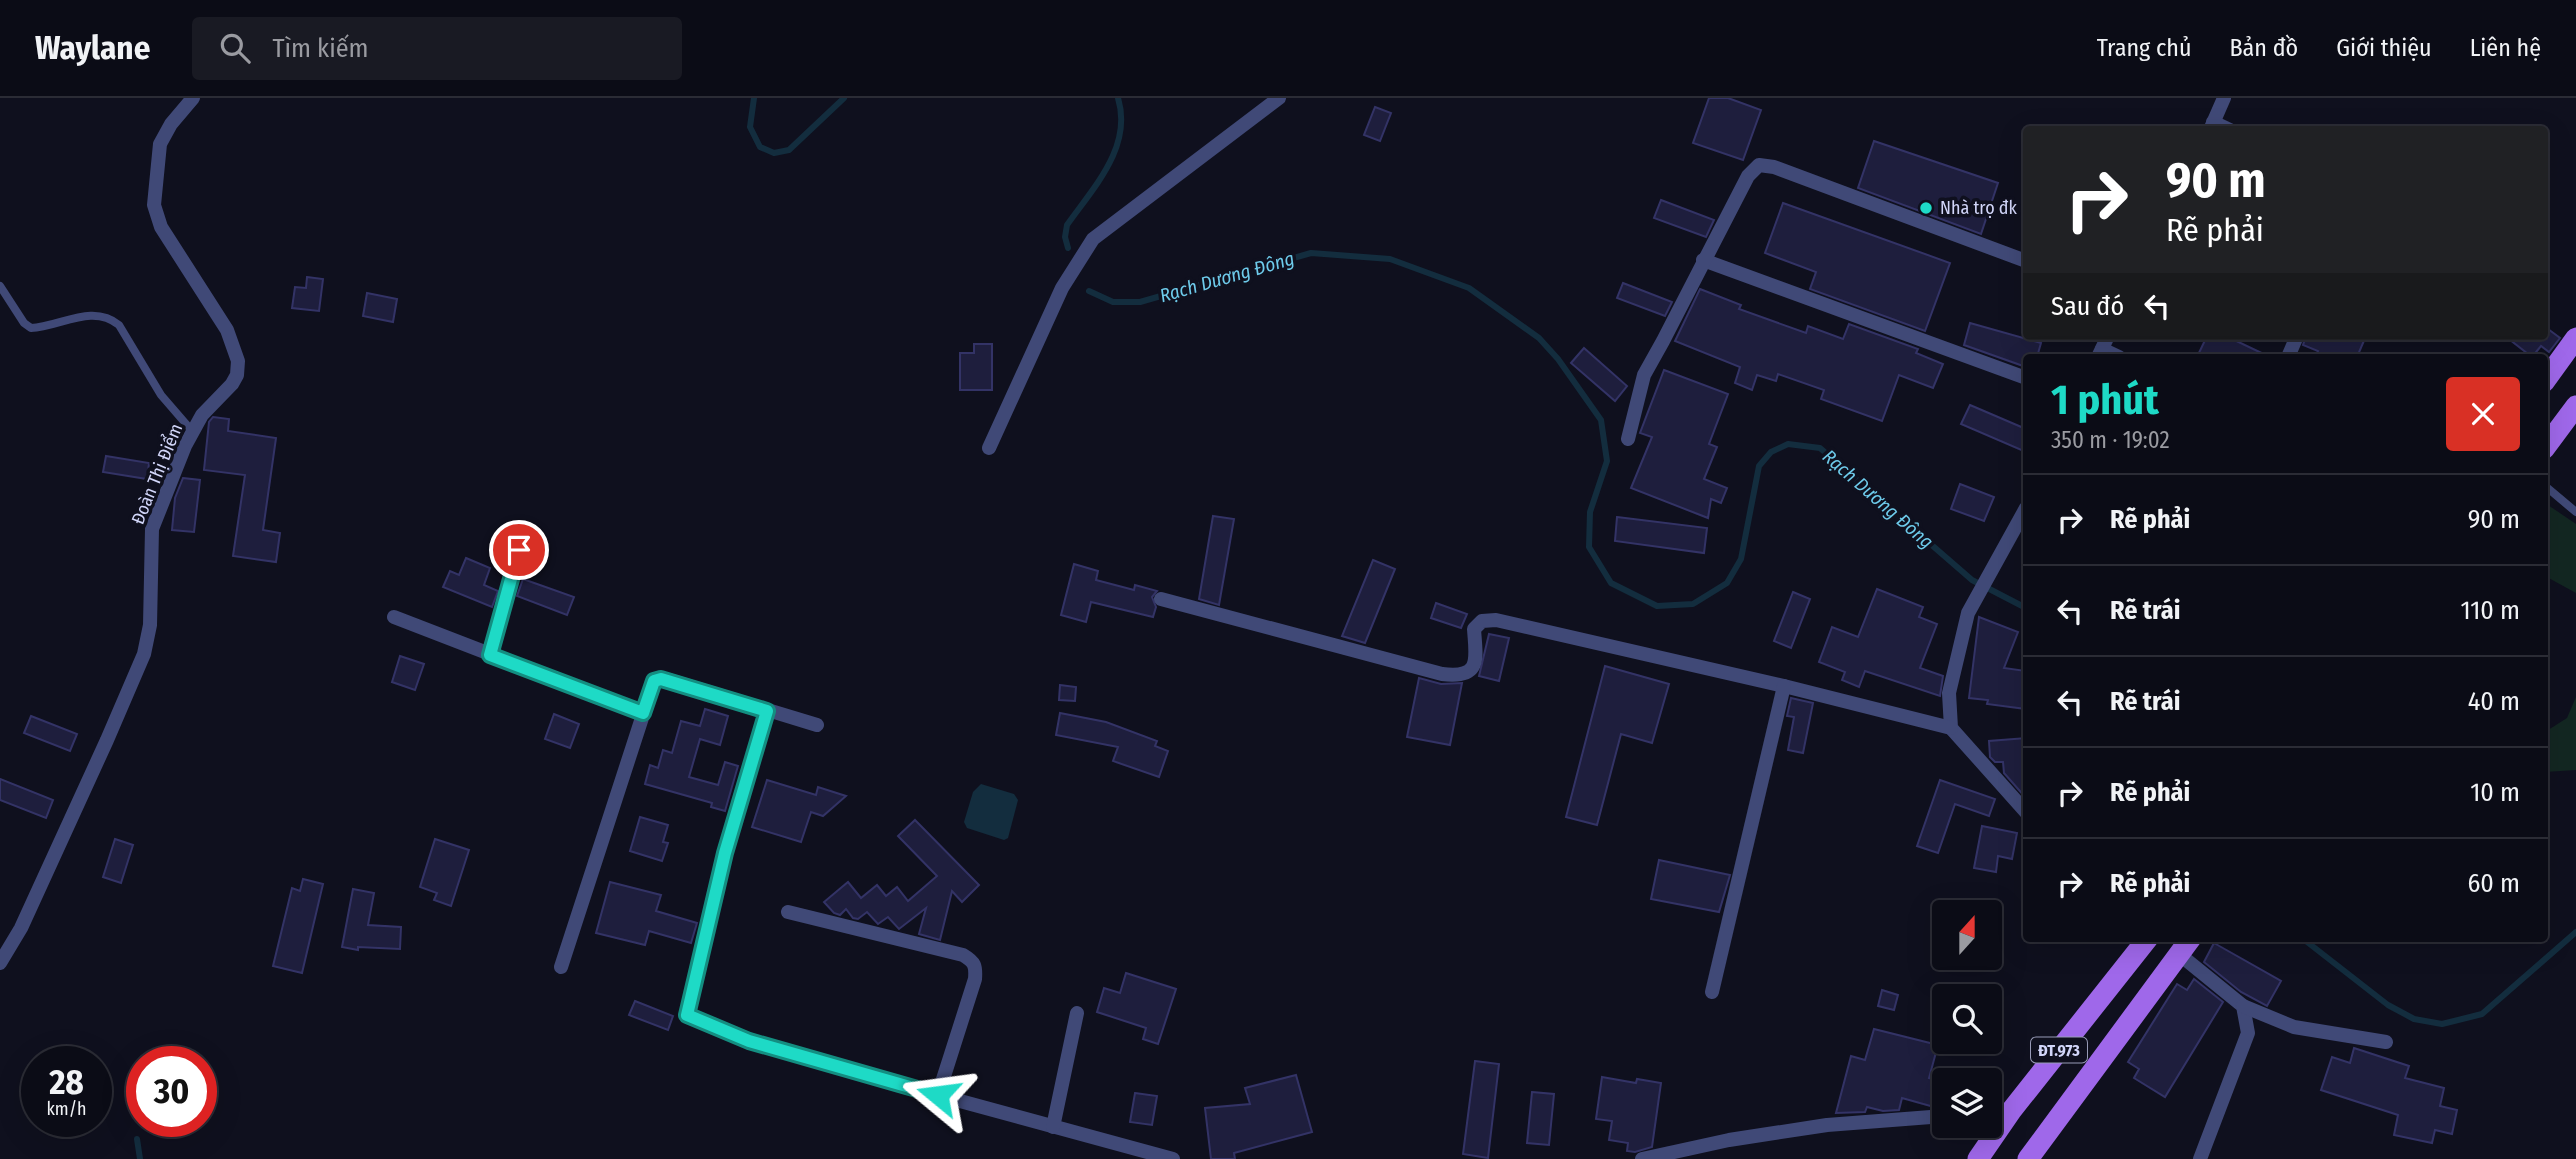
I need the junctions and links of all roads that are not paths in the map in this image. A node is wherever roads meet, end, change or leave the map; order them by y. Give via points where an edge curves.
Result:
1 (193, 98) edge
2 (1279, 98) edge
3 (2224, 98) edge
4 (2211, 126) edge
5 (1703, 260) junction
6 (2023, 260) edge
7 (0, 286) edge
8 (2576, 338) edge
9 (2548, 376) edge
10 (2023, 377) edge
11 (2576, 406) edge
12 (193, 432) junction
13 (1628, 439) dead end
14 (2548, 444) edge
15 (989, 448) dead end
16 (2548, 488) edge
17 (2576, 512) edge
18 (2023, 514) edge
19 (519, 550) dead end
20 (1161, 599) dead end
21 (394, 617) dead end
22 (490, 655) junction
23 (1784, 686) junction
24 (767, 711) junction
25 (643, 713) junction
26 (817, 725) dead end
27 (1951, 728) junction
28 (2023, 809) edge
29 (788, 912) dead end
30 (2141, 942) edge
31 (2185, 946) edge
32 (0, 963) edge
33 (561, 967) dead end
34 (1712, 992) dead end
35 (2243, 1006) junction
36 (1077, 1013) dead end
37 (2386, 1042) dead end
38 (938, 1095) junction
39 (2002, 1110) edge
40 (1932, 1117) edge
41 (1053, 1127) junction
42 (1988, 1138) edge
43 (1173, 1159) edge
44 (1642, 1159) edge
45 (1978, 1159) edge
46 (2028, 1159) edge
47 (2200, 1159) edge

1 - 12 street, Đoàn Thị Điểm via 160,144 154,205 161,228 227,330 238,361 232,384 202,415
2 - 15 street via 1093,239 1062,288
3 - 4 street
5 - 6 street via 1748,176 1759,165
5 - 10 street
5 - 13 street via 1644,374
7 - 12 lane via 31,328 78,317 101,317 120,325 160,395
8 - 9 main road
11 - 14 main road
12 - 32 street, Đoàn Thị Điểm via 152,529 150,625 144,654 21,928
16 - 17 lane
18 - 27 street via 1968,613 1952,670
19 - 22 street
20 - 23 street via 1442,674 1458,676 1473,669 1474,629 1482,621 1496,620
21 - 22 street
22 - 25 street
23 - 27 street
23 - 34 street
24 - 25 street via 661,679 654,681
24 - 26 street
24 - 38 street via 725,853 687,1015 749,1041
25 - 33 street
27 - 28 street
29 - 38 street via 972,960 975,979
30 - 39 main road, ĐT.973
31 - 35 street
31 - 46 main road, ĐT.973
35 - 37 street via 2294,1027
35 - 47 street via 2248,1033
36 - 41 street
38 - 41 street
40 - 44 street via 1827,1125
41 - 43 street
42 - 45 main road, ĐT.973

